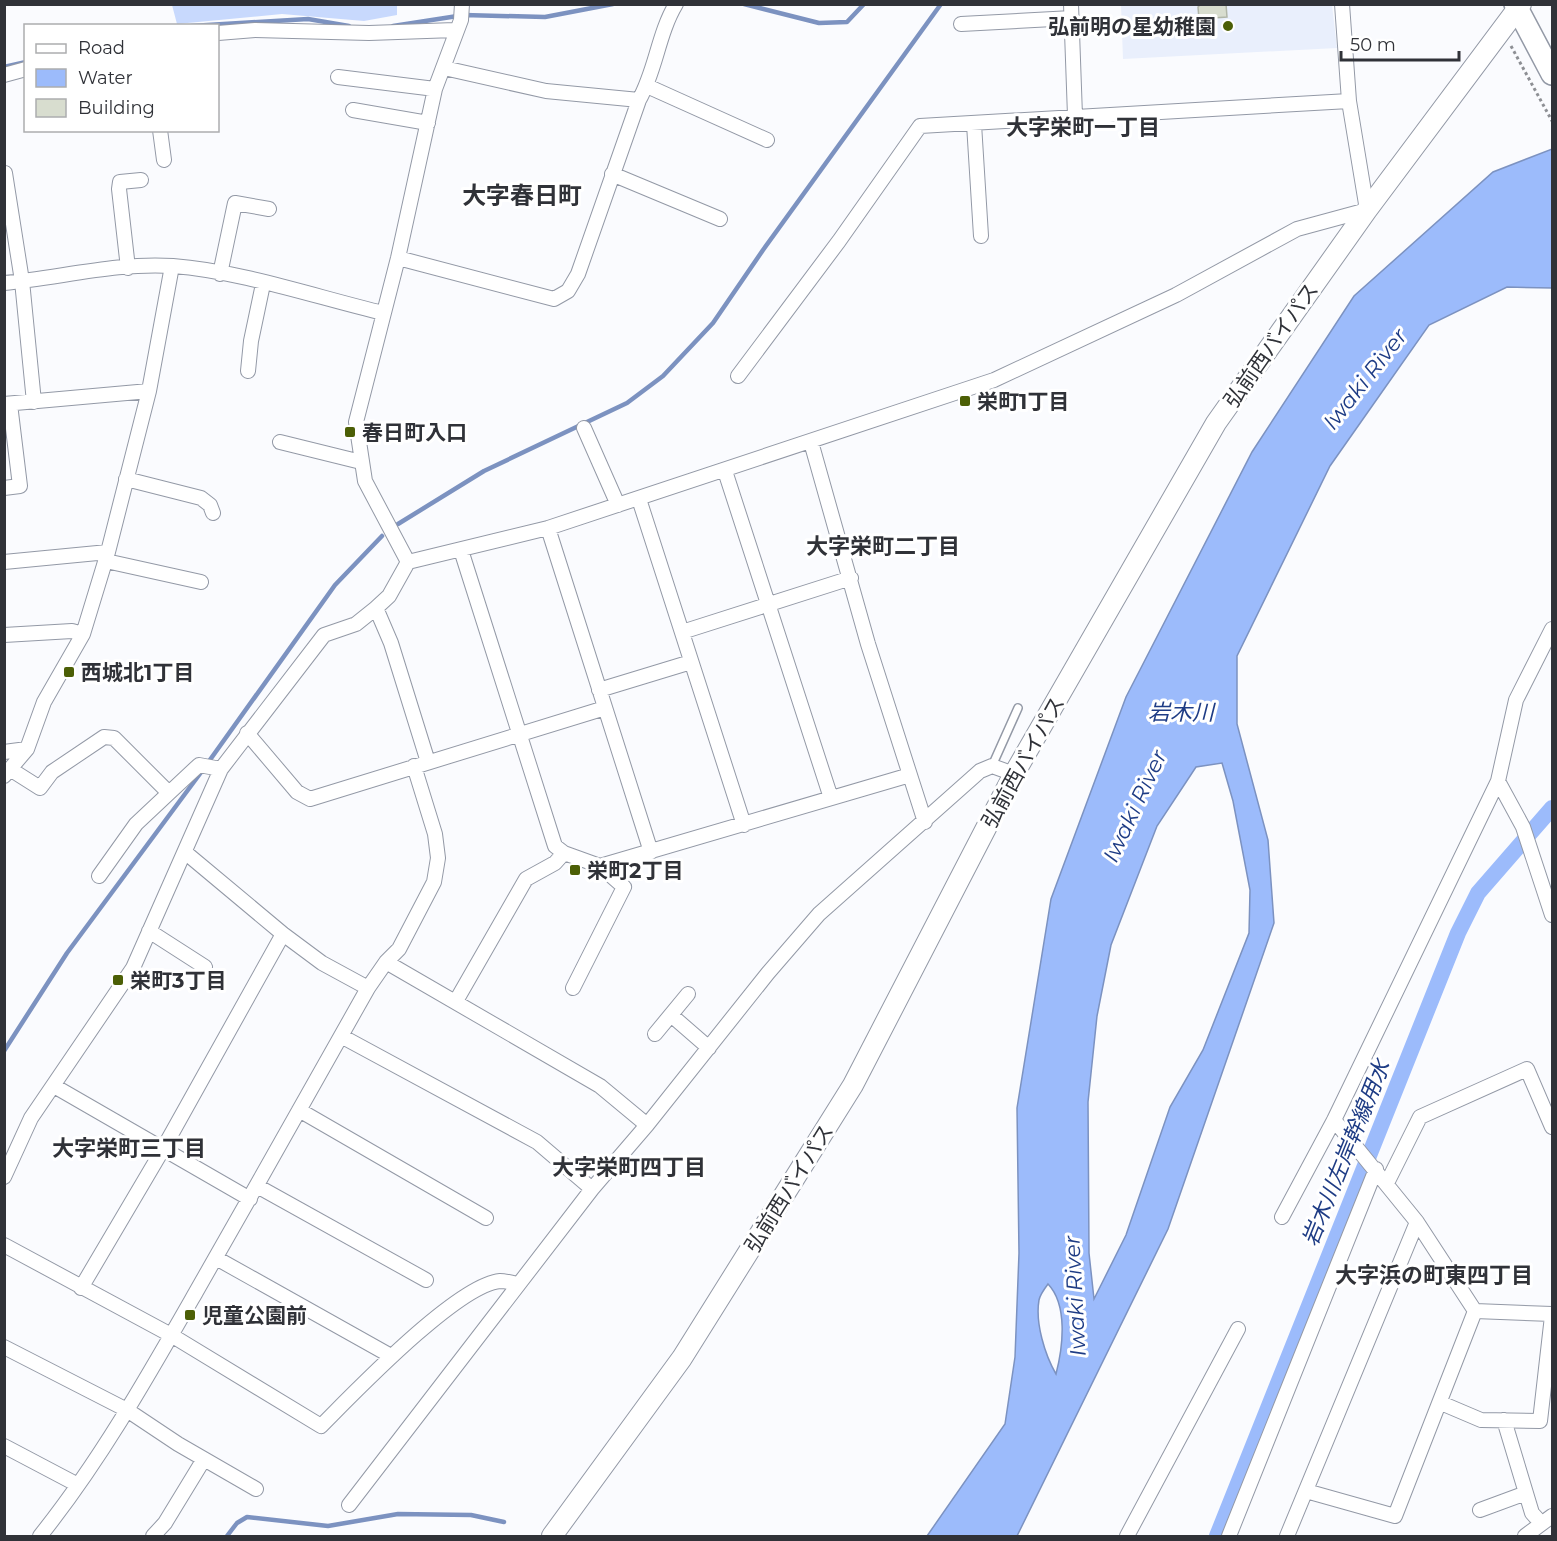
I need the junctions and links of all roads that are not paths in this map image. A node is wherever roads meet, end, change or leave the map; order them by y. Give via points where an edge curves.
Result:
1 (676, 4) edge
2 (1342, 4) edge
3 (1517, 6) edge
4 (1072, 11) edge
5 (460, 16) edge
6 (961, 24) dead end
7 (219, 33) edge
8 (444, 68) junction
9 (24, 70) edge
10 (1552, 74) edge
11 (4, 75) edge
12 (338, 77) dead end
13 (647, 86) junction
14 (435, 89) junction
15 (639, 100) junction
16 (1349, 101) junction
17 (353, 110) dead end
18 (1075, 116) junction
19 (428, 123) junction
20 (974, 124) junction
21 (160, 132) edge
22 (767, 140) dead end
23 (165, 160) dead end
24 (5, 173) edge
25 (612, 174) junction
26 (141, 180) dead end
27 (269, 209) dead end
28 (1367, 210) junction
29 (720, 219) dead end
30 (981, 236) dead end
31 (398, 258) junction
32 (172, 266) junction
33 (128, 268) junction
34 (220, 274) junction
35 (22, 281) junction
36 (4, 283) edge
37 (263, 284) junction
38 (382, 313) junction
39 (248, 371) dead end
40 (738, 376) dead end
41 (149, 391) junction
42 (34, 402) junction
43 (7, 404) edge
44 (584, 428) dead end
45 (280, 442) dead end
46 (811, 442) junction
47 (361, 462) junction
48 (725, 471) junction
49 (126, 479) junction
50 (4, 488) edge
51 (639, 499) junction
52 (618, 505) junction
53 (213, 513) dead end
54 (548, 528) junction
55 (461, 550) junction
56 (107, 557) junction
57 (4, 562) edge
58 (408, 562) junction
59 (851, 578) junction
60 (201, 582) dead end
61 (768, 604) junction
62 (376, 608) junction
63 (1552, 629) edge
64 (682, 632) junction
65 (83, 634) junction
66 (4, 635) edge
67 (691, 662) junction
68 (599, 690) junction
69 (605, 708) junction
70 (1018, 708) dead end
71 (247, 733) junction
72 (519, 734) junction
73 (27, 749) junction
74 (4, 752) edge
75 (428, 762) junction
76 (414, 766) junction
77 (992, 766) junction
78 (211, 767) junction
79 (7, 773) edge
80 (1014, 774) junction
81 (910, 775) junction
82 (1498, 781) junction
83 (169, 793) junction
84 (831, 798) junction
85 (925, 822) junction
86 (744, 825) junction
87 (651, 852) junction
88 (186, 853) junction
89 (564, 853) junction
90 (600, 866) junction
91 (99, 876) dead end
92 (1548, 886) edge
93 (1552, 915) edge
94 (149, 931) junction
95 (283, 934) junction
96 (386, 962) junction
97 (205, 967) dead end
98 (368, 988) junction
99 (573, 988) dead end
100 (688, 994) dead end
101 (456, 1001) junction
102 (671, 1015) junction
103 (655, 1034) dead end
104 (341, 1036) junction
105 (709, 1048) junction
106 (54, 1086) junction
107 (299, 1110) junction
108 (1334, 1120) junction
109 (647, 1125) junction
110 (1552, 1127) edge
111 (163, 1149) junction
112 (1374, 1167) junction
113 (4, 1177) edge
114 (1387, 1183) junction
115 (257, 1186) junction
116 (592, 1189) junction
117 (250, 1199) junction
118 (1282, 1217) dead end
119 (486, 1218) dead end
120 (1417, 1222) junction
121 (4, 1245) edge
122 (216, 1258) junction
123 (426, 1281) dead end
124 (518, 1284) junction
125 (81, 1288) junction
126 (1475, 1311) junction
127 (1552, 1315) edge
128 (1238, 1329) dead end
129 (171, 1335) junction
130 (4, 1347) edge
131 (391, 1356) junction
132 (1441, 1403) junction
133 (127, 1410) junction
134 (1504, 1420) junction
135 (4, 1446) edge
136 (204, 1459) junction
137 (78, 1485) junction
138 (256, 1489) dead end
139 (1306, 1491) junction
140 (1526, 1493) junction
141 (348, 1504) dead end
142 (1480, 1510) dead end
143 (1547, 1519) edge
144 (40, 1536) edge
145 (153, 1536) edge
146 (552, 1536) edge
147 (1127, 1536) edge
148 (1229, 1536) edge
149 (1287, 1536) edge
150 (1525, 1536) edge

1 - 13 street via 665,22
2 - 16 street
3 - 10 main road
3 - 28 street, 弘前西バイパス
4 - 6 street
4 - 18 street
5 - 7 street via 369,33
5 - 8 street
8 - 14 street
8 - 15 street via 546,91
9 - 11 street
12 - 14 street
13 - 15 street
13 - 22 street
14 - 19 street
15 - 25 street
16 - 18 street
16 - 28 street
17 - 19 street
18 - 20 street
19 - 31 street
20 - 30 street
20 - 40 street via 920,126
21 - 23 street
24 - 35 street
25 - 29 street
25 - 31 street via 578,274 568,291 554,299
26 - 33 street via 120,183 119,189
27 - 34 street via 235,203
28 - 46 street via 1297,228 1176,295 994,380
28 - 80 street, 弘前西バイパス via 1216,423
31 - 38 street
32 - 33 street
32 - 34 street
32 - 41 street
33 - 35 street
34 - 37 street
35 - 36 street
35 - 42 street
37 - 38 street
37 - 39 street
38 - 47 street via 356,422
41 - 42 street
41 - 49 street
42 - 43 street
43 - 50 street via 20,486
44 - 52 street
45 - 47 street
46 - 48 street
46 - 59 street
47 - 58 street via 365,480
48 - 51 street
48 - 61 street
49 - 53 street via 201,498
49 - 56 street
51 - 52 street
51 - 64 street
52 - 54 street
54 - 55 street
54 - 68 street
55 - 58 street
55 - 72 street
56 - 57 street
56 - 60 street
56 - 65 street
58 - 62 street
59 - 61 street
59 - 81 street via 867,644
61 - 64 street
61 - 84 street
62 - 71 street via 356,624 324,635
62 - 75 street
63 - 82 street via 1516,700
64 - 67 street
65 - 66 street via 72,631
65 - 73 street via 44,702
67 - 68 street
67 - 86 street
68 - 69 street
69 - 72 street
69 - 87 street
70 - 77 lane
71 - 76 street via 297,792 310,799
71 - 78 street
72 - 75 street
72 - 89 street via 555,846
73 - 74 street
73 - 79 street
75 - 76 street
76 - 96 street via 435,834 438,858 434,882 419,915 399,949
77 - 80 street
77 - 85 street via 980,771
78 - 83 street
78 - 88 street
79 - 83 street via 40,788 52,772 98,740 114,738
80 - 146 street, 弘前西バイパス via 853,1086 682,1358
81 - 84 street
81 - 85 street
82 - 92 street
82 - 108 street
83 - 91 street via 136,824
84 - 86 street
85 - 105 street via 819,914
86 - 87 street
87 - 90 street
88 - 94 street
88 - 95 street
89 - 90 street
89 - 101 street via 526,879
90 - 99 street via 624,887
92 - 93 street
94 - 97 street
94 - 106 street via 133,968
95 - 98 street via 322,963
95 - 111 street
96 - 98 street
96 - 101 street
98 - 104 street
100 - 102 street
101 - 109 street via 600,1086
102 - 103 street
102 - 105 street
104 - 107 street
104 - 116 street via 537,1143
105 - 109 street
106 - 111 street
106 - 113 street via 31,1118
107 - 115 street
107 - 119 street
108 - 112 street
108 - 118 street
109 - 116 street
110 - 114 street via 1527,1069 1420,1117
111 - 117 street
111 - 125 street
112 - 114 street
112 - 148 street
114 - 120 street
115 - 117 street
115 - 123 street
116 - 124 street
117 - 122 street
120 - 126 street
120 - 139 street
121 - 125 street
122 - 129 street
122 - 131 street
124 - 131 street via 500,1281 465,1297
124 - 141 street
125 - 129 street
126 - 127 street
126 - 132 street
127 - 134 street via 1540,1420
128 - 147 street
129 - 131 street via 321,1426
129 - 133 street
130 - 133 street
132 - 134 street via 1481,1420
132 - 139 street via 1395,1516
133 - 136 street
133 - 137 street
134 - 140 street
135 - 137 street
136 - 138 street
136 - 145 street
137 - 144 street
139 - 149 street
140 - 142 street
140 - 143 street via 1532,1513
143 - 150 street

